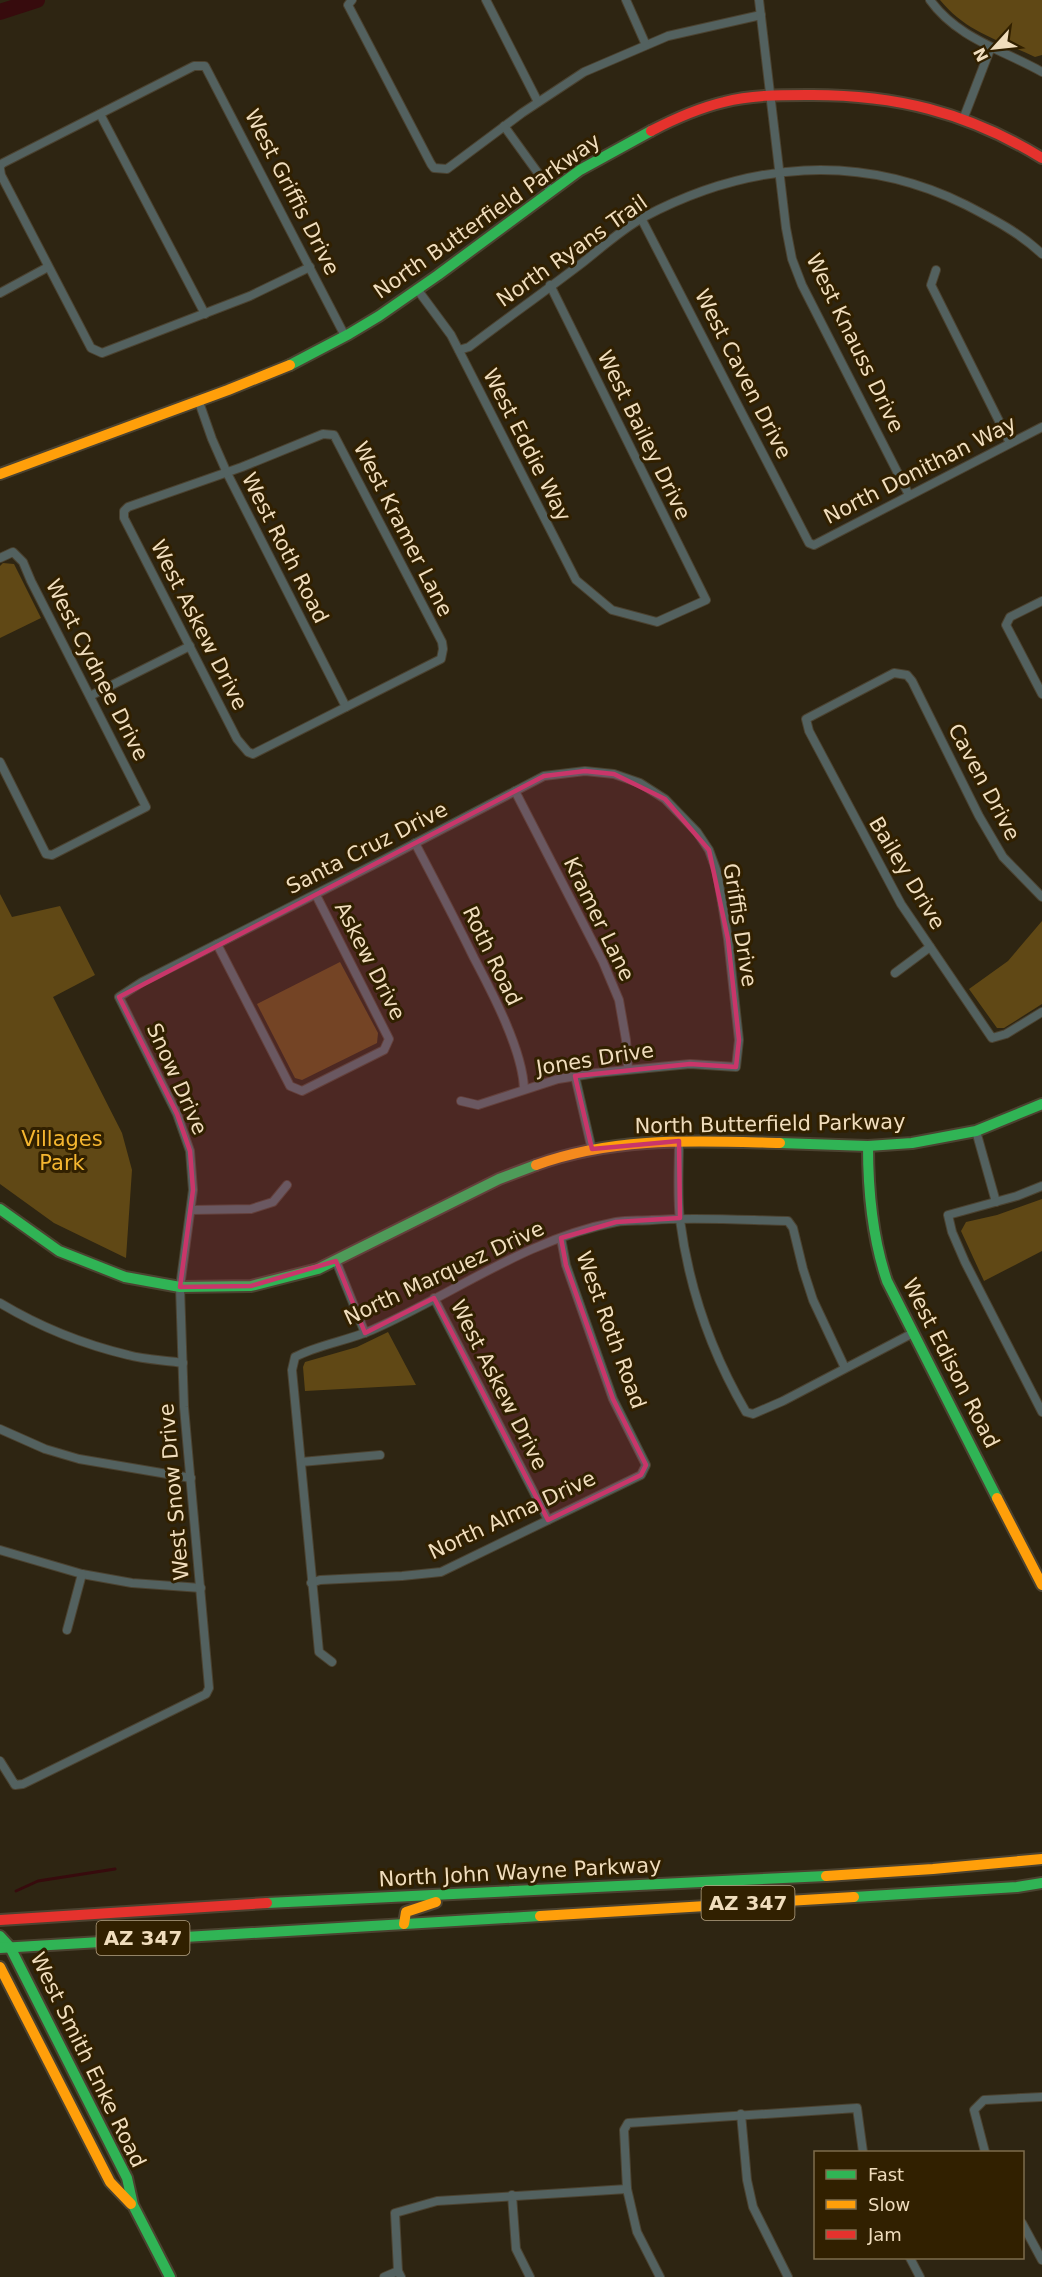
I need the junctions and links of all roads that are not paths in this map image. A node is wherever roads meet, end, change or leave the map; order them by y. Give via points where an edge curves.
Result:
1 (486, 0) edge
2 (626, 0) edge
3 (759, 0) edge
4 (930, 0) edge
5 (350, 2) edge
6 (761, 15) junction
7 (646, 45) junction
8 (991, 47) junction
9 (1042, 72) edge
10 (771, 95) junction
11 (538, 102) junction
12 (100, 114) junction
13 (964, 117) junction
14 (504, 126) junction
15 (1042, 158) edge
16 (0, 167) edge
17 (780, 171) junction
18 (551, 191) junction
19 (641, 218) junction
20 (1042, 254) edge
21 (48, 267) junction
22 (310, 267) junction
23 (936, 270) dead end
24 (550, 285) junction
25 (417, 289) junction
26 (0, 293) edge
27 (205, 314) junction
28 (345, 336) junction
29 (459, 350) junction
30 (199, 402) junction
31 (1042, 427) edge
32 (1010, 443) junction
33 (227, 473) junction
34 (0, 474) edge
35 (909, 495) junction
36 (814, 545) joint
37 (0, 558) edge
38 (1042, 601) edge
39 (612, 610) joint
40 (190, 646) junction
41 (907, 675) joint
42 (1042, 694) edge
43 (90, 696) junction
44 (346, 707) junction
45 (0, 762) edge
46 (640, 783) joint
47 (515, 791) junction
48 (415, 843) junction
49 (316, 895) junction
50 (1042, 897) edge
51 (217, 944) junction
52 (930, 947) junction
53 (895, 973) dead end
54 (119, 997) joint
55 (1042, 1012) edge
56 (736, 1067) joint
57 (628, 1069) junction
58 (575, 1076) junction
59 (524, 1089) junction
60 (461, 1101) dead end
61 (1042, 1104) edge
62 (976, 1131) junction
63 (679, 1141) junction
64 (868, 1146) junction
65 (592, 1150) junction
66 (287, 1185) dead end
67 (1042, 1186) edge
68 (996, 1202) junction
69 (0, 1209) edge
70 (191, 1210) junction
71 (680, 1218) junction
72 (561, 1238) junction
73 (336, 1261) junction
74 (180, 1287) junction
75 (434, 1298) junction
76 (0, 1303) edge
77 (365, 1333) junction
78 (913, 1333) junction
79 (183, 1363) junction
80 (845, 1368) junction
81 (1042, 1412) edge
82 (0, 1429) edge
83 (380, 1455) dead end
84 (301, 1462) junction
85 (646, 1465) joint
86 (191, 1478) junction
87 (548, 1520) junction
88 (0, 1550) edge
89 (82, 1574) junction
90 (311, 1583) junction
91 (1042, 1585) edge
92 (201, 1588) junction
93 (67, 1630) dead end
94 (332, 1662) dead end
95 (0, 1761) edge
96 (1042, 1859) edge
97 (1042, 1883) edge
98 (461, 1896) junction
99 (0, 1920) edge
100 (404, 1924) junction
101 (0, 1936) edge
102 (5, 1947) edge
103 (0, 1967) edge
104 (55, 2076) junction
105 (1042, 2097) edge
106 (741, 2114) junction
107 (103, 2132) junction
108 (863, 2151) edge
109 (985, 2151) edge
110 (627, 2189) junction
111 (512, 2195) junction
112 (132, 2205) junction
113 (1024, 2225) edge
114 (911, 2259) edge
115 (1042, 2260) edge
116 (399, 2274) edge
117 (170, 2277) edge
118 (384, 2277) edge
119 (530, 2277) edge
120 (660, 2277) edge
121 (788, 2277) edge
122 (920, 2277) edge

1 - 11 street
2 - 7 street
3 - 6 street, West Knauss Drive
4 - 8 street via 940,15
5 - 14 street via 434,168 447,169
6 - 7 street via 668,36
6 - 10 street, West Knauss Drive
7 - 11 street via 584,72
8 - 9 street
8 - 13 street
10 - 13 main road, North Butterfield Parkway via 863,95
10 - 17 street, West Knauss Drive
10 - 18 main road, North Butterfield Parkway via 734,99 667,122 582,168
11 - 14 street
12 - 16 street
12 - 22 street, West Griffis Drive via 194,66 205,66
12 - 27 street
13 - 15 main road, North Butterfield Parkway
14 - 18 street
16 - 21 street
17 - 19 street, North Ryans Trail via 696,193
17 - 20 street, North Ryans Trail via 872,174 935,190 999,221
17 - 35 street, West Knauss Drive via 792,259 802,285
18 - 25 main road, North Butterfield Parkway
19 - 24 street, North Ryans Trail
19 - 36 street, West Caven Drive via 809,543
21 - 26 street
21 - 27 street via 91,348 102,353
22 - 27 street
22 - 28 street, West Griffis Drive
23 - 32 street via 931,285
24 - 29 street, North Ryans Trail via 469,348
24 - 39 street, West Bailey Drive via 706,600 657,622
25 - 28 main road, North Butterfield Parkway
25 - 29 street, West Eddie Way
28 - 30 main road, North Butterfield Parkway via 288,366
29 - 39 street, West Eddie Way via 576,580
30 - 33 street, West Roth Road
30 - 34 main road, North Butterfield Parkway
31 - 32 street, North Donithan Way
32 - 35 street, North Donithan Way
33 - 40 street, West Askew Drive via 124,511 124,518
33 - 44 street, West Roth Road
33 - 44 street, West Kramer Lane via 323,434 334,435 442,642 441,659
35 - 36 street, North Donithan Way
37 - 43 street, West Cydnee Drive via 13,552 23,561
38 - 42 street via 1010,617 1006,625
40 - 43 street
40 - 44 street, West Askew Drive via 237,739 253,754
41 - 50 street, Caven Drive via 1003,857
41 - 52 street, Bailey Drive via 894,673 806,719 889,883
43 - 45 street, West Cydnee Drive via 146,807 52,855 46,854
46 - 47 street, Santa Cruz Drive via 614,774 585,771 544,776
46 - 56 street, Griffis Drive via 665,799 697,832 717,872 739,1040
47 - 48 street, Santa Cruz Drive
47 - 57 street, Kramer Lane via 619,1000
48 - 49 street, Santa Cruz Drive
48 - 59 street, Roth Road via 498,1005
49 - 51 street, Santa Cruz Drive
49 - 51 street, Askew Drive via 387,1033 384,1050 344,1071 307,1089 296,1090 286,1080
51 - 54 street, Santa Cruz Drive
52 - 53 street
52 - 55 street, Bailey Drive via 992,1038
54 - 70 street, Snow Drive via 177,1114 190,1151
56 - 57 street, Jones Drive via 690,1064
57 - 58 street, Jones Drive
58 - 59 street, Jones Drive
58 - 65 street
59 - 60 street, Jones Drive via 478,1105
61 - 62 main road, North Butterfield Parkway
62 - 64 main road, North Butterfield Parkway
62 - 68 street
63 - 64 main road, North Butterfield Parkway
63 - 65 main road, North Butterfield Parkway
63 - 71 street
64 - 78 main road, West Edison Road via 867,1187 876,1247 887,1281
65 - 73 main road, North Butterfield Parkway via 499,1179
66 - 70 street via 273,1202 251,1209
67 - 68 street
68 - 81 street via 948,1215 965,1262
69 - 74 main road, North Butterfield Parkway via 59,1251 125,1277
70 - 74 street, Snow Drive
71 - 72 street, North Marquez Drive via 616,1222
71 - 80 street, North Marquez Drive via 788,1221 813,1300
71 - 80 street via 705,1328 746,1412 753,1414 783,1401
72 - 75 street, North Marquez Drive via 529,1249
72 - 85 street, West Roth Road via 566,1265 613,1399
73 - 74 main road, North Butterfield Parkway via 251,1286
73 - 77 street
74 - 79 street, West Snow Drive
75 - 77 street, North Marquez Drive
75 - 87 street, West Askew Drive
76 - 79 street via 30,1322 71,1338 129,1356
77 - 84 street, North Marquez Drive via 295,1357 292,1370
78 - 80 street
78 - 91 main road, West Edison Road
79 - 86 street, West Snow Drive
82 - 86 street via 79,1459
83 - 84 street
84 - 90 street
85 - 87 street, North Alma Drive via 641,1475
86 - 92 street, West Snow Drive
87 - 90 street, North Alma Drive via 441,1572
88 - 89 street
89 - 92 street
89 - 93 street
90 - 94 street via 319,1652
92 - 95 street, West Snow Drive via 207,1694 23,1784 15,1785
96 - 98 main road, North John Wayne Parkway / AZ 347
97 - 100 main road, AZ 347
98 - 99 main road, North John Wayne Parkway / AZ 347 via 211,1906
98 - 100 main road via 409,1910 404,1914
100 - 102 main road, AZ 347
101 - 102 main road, West Smith Enke Road
102 - 107 main road, West Smith Enke Road
103 - 104 main road, West Smith Enke Road
104 - 107 main road via 67,2083 91,2127
104 - 112 main road, West Smith Enke Road via 110,2182
105 - 109 street via 984,2100 974,2110
106 - 108 street via 857,2108
106 - 110 street via 628,2122 624,2130
106 - 121 street via 753,2206
107 - 112 main road, West Smith Enke Road via 127,2178
110 - 111 street
110 - 120 street via 637,2232
111 - 116 street via 437,2201 395,2213
111 - 119 street via 516,2249
112 - 117 main road, West Smith Enke Road
113 - 115 street
114 - 122 street
116 - 118 street

